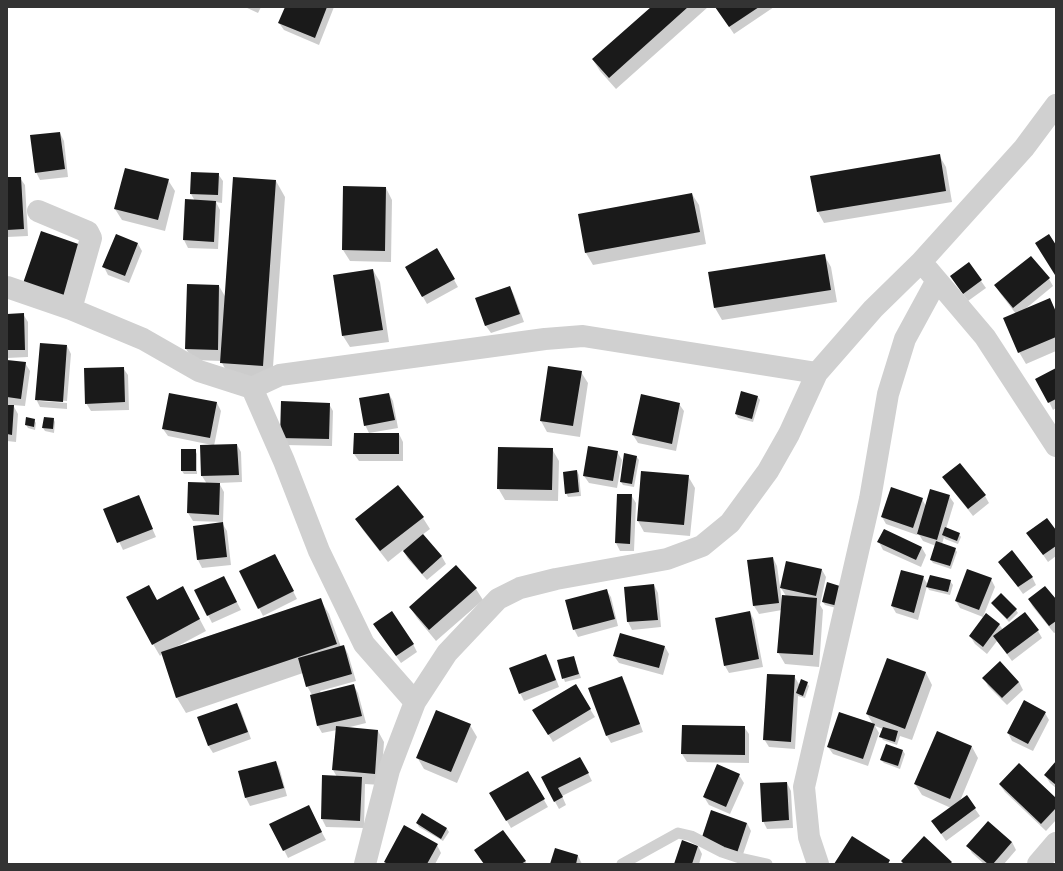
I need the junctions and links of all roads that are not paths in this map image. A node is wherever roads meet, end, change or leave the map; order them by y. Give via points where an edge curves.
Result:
1 (1056, 105) edge
2 (38, 211) dead end
3 (921, 262) junction
4 (936, 282) junction
5 (7, 287) edge
6 (71, 308) junction
7 (816, 374) junction
8 (252, 388) junction
9 (1056, 446) edge
10 (415, 702) junction
11 (1056, 843) edge
12 (365, 864) edge
13 (622, 864) edge
14 (767, 864) edge
15 (818, 864) edge
16 (1038, 864) edge

1 - 3 street via 1024,148
2 - 6 street via 88,232 91,238
3 - 4 street
3 - 7 street via 873,309
4 - 9 street via 985,337
4 - 15 street via 905,339 888,394 870,499 804,787 809,837
5 - 6 street
6 - 8 street via 143,339 199,371
7 - 8 street via 583,336 280,375
7 - 10 street via 768,471 730,523 702,546 667,559 520,588 498,599 446,653
8 - 10 street via 319,551 364,644
10 - 12 street via 389,770
11 - 16 street
13 - 14 lane via 678,833 691,836 722,852

